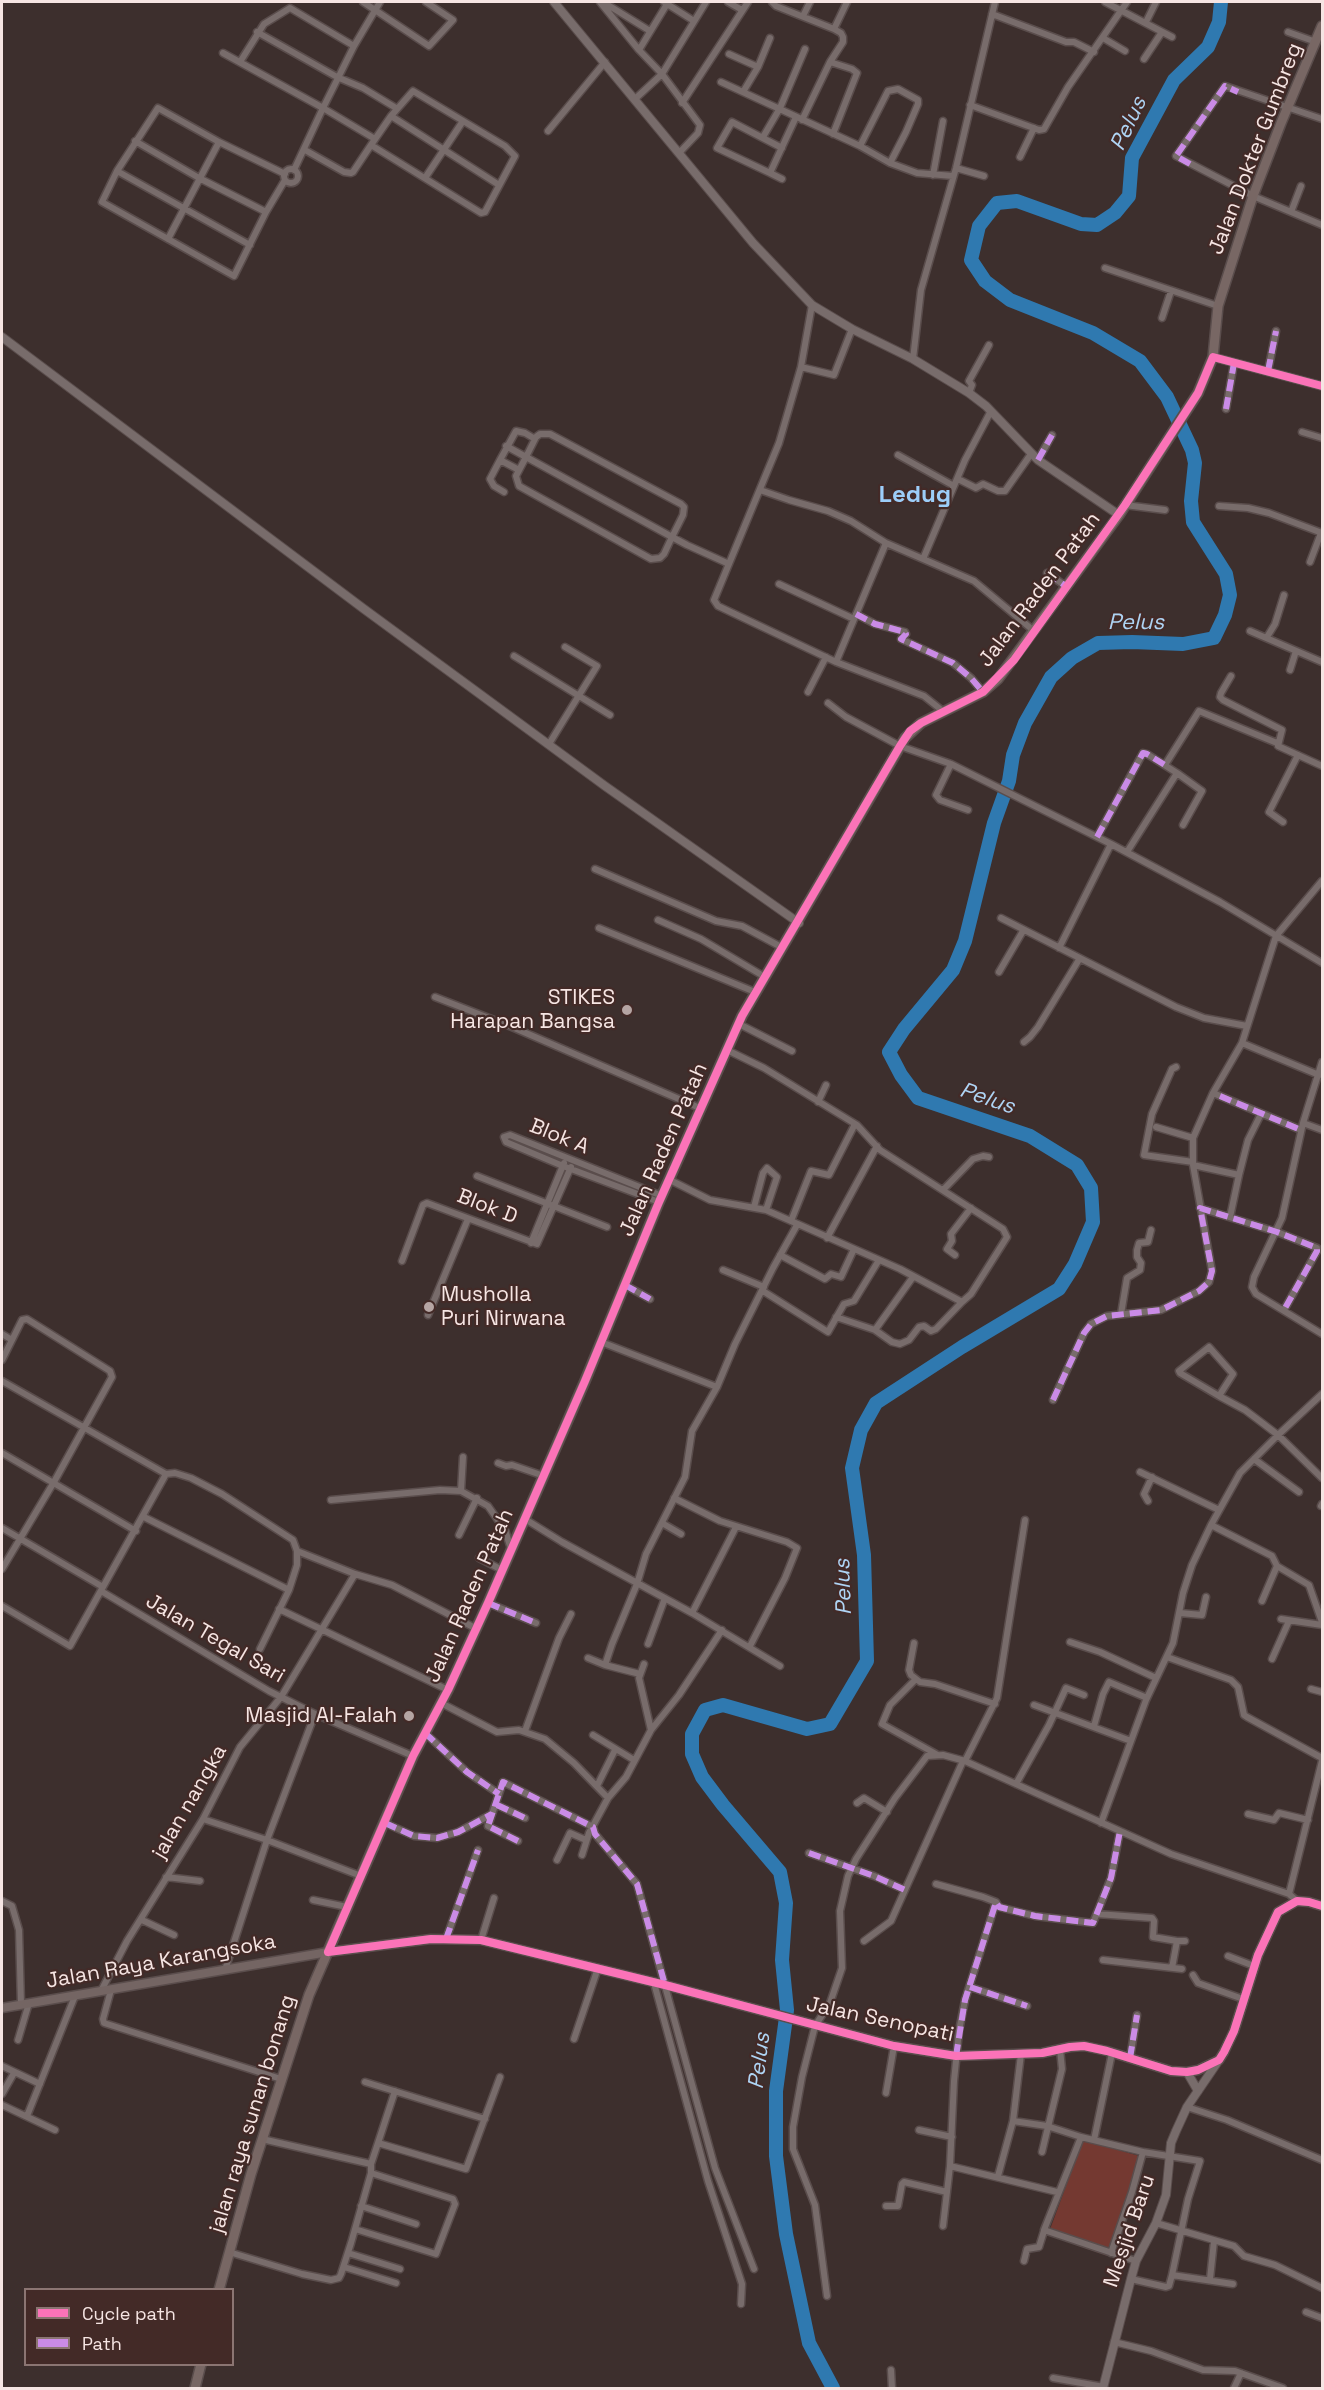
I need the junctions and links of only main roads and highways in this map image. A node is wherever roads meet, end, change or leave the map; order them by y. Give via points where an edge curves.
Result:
1 (1322, 30) edge
2 (1198, 393) joint
3 (1323, 1906) edge
4 (328, 1952) junction
5 (2, 2008) edge
6 (219, 2288) edge
7 (198, 2366) edge
8 (195, 2388) edge

1 - 2 main road, Jalan Dokter Gumbreg via 1253,196 1218,306 1213,357
2 - 4 main road, Jalan Raden Patah via 1119,515 998,679 983,692 915,727 900,746 755,992 660,1199 525,1519 497,1568 488,1603 443,1688 441,1703 413,1756
3 - 4 main road, Jalan Senopati via 1297,1901 1275,1915 1234,2031 1219,2060 1187,2072 1084,2046 1021,2054 957,2056 894,2046 481,1940 404,1941
4 - 5 main road, Jalan Raya Karangsoka
4 - 6 main road, jalan raya sunan bonang via 281,2079
7 - 8 main road

